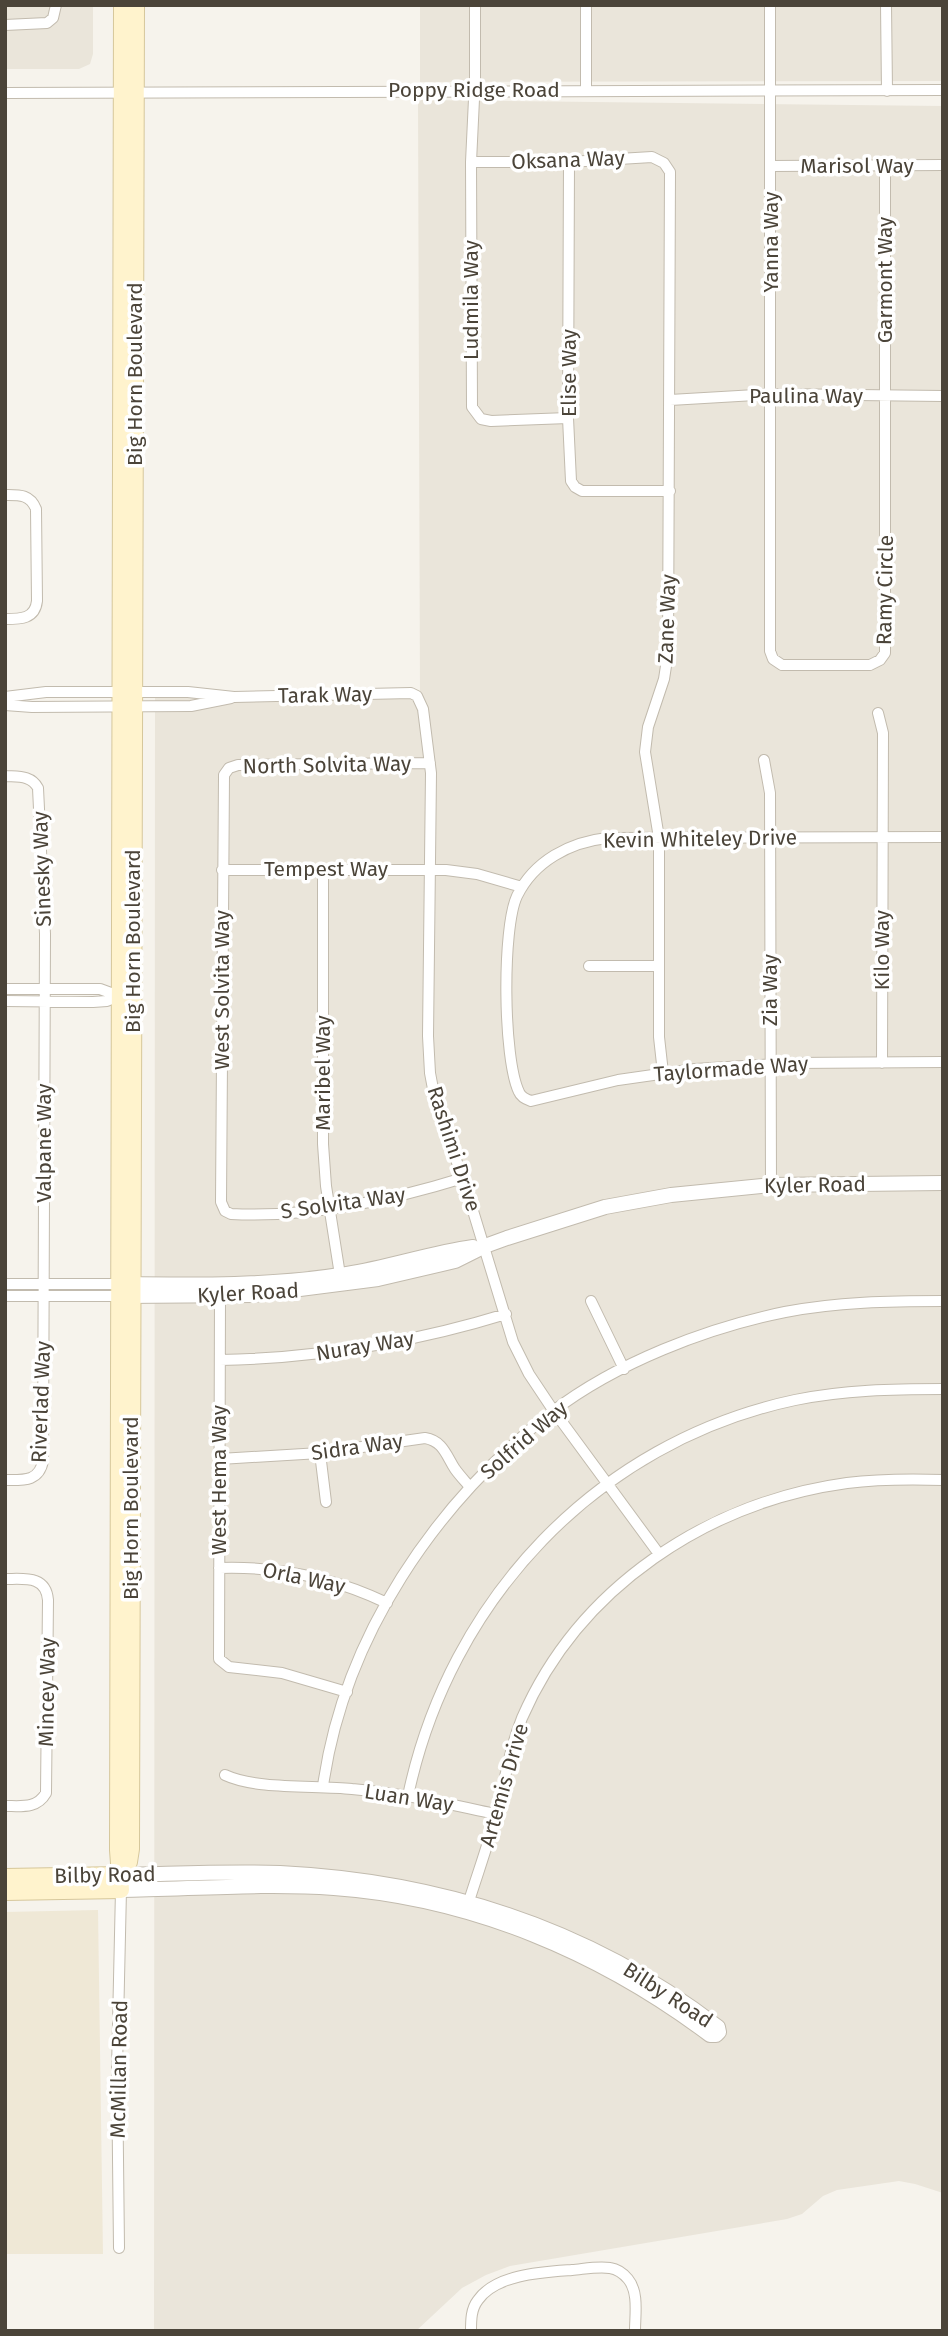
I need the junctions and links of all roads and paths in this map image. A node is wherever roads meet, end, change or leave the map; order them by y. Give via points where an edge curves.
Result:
1 (56, 5) edge
2 (122, 5) edge
3 (136, 5) edge
4 (475, 5) edge
5 (586, 5) edge
6 (771, 5) edge
7 (887, 5) edge
8 (5, 25) edge
9 (475, 90) junction
10 (586, 90) junction
11 (943, 90) edge
12 (771, 91) junction
13 (887, 91) junction
14 (129, 92) junction
15 (5, 93) edge
16 (471, 162) junction
17 (569, 162) junction
18 (664, 163) joint
19 (771, 166) junction
20 (885, 166) junction
21 (943, 166) edge
22 (771, 394) junction
23 (886, 395) junction
24 (943, 396) edge
25 (670, 400) junction
26 (568, 418) junction
27 (670, 491) junction
28 (5, 495) edge
29 (5, 619) edge
30 (5, 696) edge
31 (417, 696) joint
32 (127, 699) junction
33 (5, 705) edge
34 (878, 713) dead end
35 (764, 760) dead end
36 (430, 763) junction
37 (226, 772) joint
38 (5, 776) edge
39 (883, 837) junction
40 (943, 837) edge
41 (659, 838) junction
42 (770, 838) junction
43 (323, 869) junction
44 (430, 869) junction
45 (222, 870) junction
46 (522, 887) junction
47 (589, 966) dead end
48 (659, 966) junction
49 (5, 989) edge
50 (45, 989) junction
51 (120, 996) junction
52 (5, 1001) edge
53 (44, 1002) junction
54 (943, 1062) edge
55 (882, 1063) junction
56 (770, 1064) junction
57 (663, 1073) junction
58 (523, 1097) joint
59 (463, 1178) junction
60 (943, 1183) edge
61 (771, 1185) junction
62 (223, 1208) joint
63 (329, 1209) junction
64 (485, 1246) junction
65 (340, 1275) junction
66 (5, 1284) edge
67 (43, 1290) junction
68 (125, 1290) junction
69 (5, 1296) edge
70 (220, 1296) junction
71 (591, 1301) dead end
72 (943, 1301) edge
73 (506, 1314) junction
74 (220, 1360) junction
75 (624, 1369) junction
76 (943, 1389) edge
77 (554, 1411) junction
78 (320, 1453) junction
79 (219, 1459) junction
80 (5, 1480) edge
81 (943, 1480) edge
82 (607, 1484) junction
83 (470, 1487) junction
84 (326, 1502) dead end
85 (659, 1554) junction
86 (219, 1568) junction
87 (5, 1578) edge
88 (387, 1603) junction
89 (347, 1692) junction
90 (225, 1775) dead end
91 (323, 1786) junction
92 (408, 1796) junction
93 (5, 1805) edge
94 (495, 1814) junction
95 (5, 1877) edge
96 (121, 1882) junction
97 (5, 1892) edge
98 (397, 1896) junction
99 (469, 1901) junction
100 (119, 2248) dead end
101 (471, 2331) edge
102 (635, 2331) edge

1 - 8 street via 47,23
2 - 14 main road, Big Horn Boulevard
3 - 14 main road, Big Horn Boulevard
4 - 9 street, Ludmila Way
5 - 10 street
6 - 12 street, Yanna Way
7 - 13 street
9 - 10 street, Poppy Ridge Road
9 - 14 street, Poppy Ridge Road
9 - 16 street, Ludmila Way
10 - 12 street, Poppy Ridge Road
11 - 13 street, Poppy Ridge Road
12 - 13 street, Poppy Ridge Road
12 - 19 street, Yanna Way
14 - 15 street, Poppy Ridge Road
14 - 32 main road, Big Horn Boulevard
16 - 17 street, Oksana Way
16 - 26 street, Ludmila Way via 472,407 486,421
17 - 18 street, Oksana Way via 652,157
17 - 26 street, Elise Way
18 - 25 street, Zane Way via 671,178
19 - 20 street, Marisol Way
19 - 22 street, Yanna Way
20 - 21 street, Marisol Way
20 - 23 street, Garmont Way
22 - 23 street, Paulina Way
22 - 23 street, Ramy Circle via 771,651 772,659 782,665 870,665 885,653
22 - 25 street, Paulina Way
23 - 24 street, Paulina Way
25 - 27 street, Zane Way
26 - 27 street, Elise Way via 575,487 582,491
27 - 41 street, Zane Way via 668,653 645,752
28 - 29 street via 25,496 36,509 37,601 30,616
30 - 32 street via 46,692
31 - 32 street, Tarak Way via 234,697 191,706
31 - 36 street, Rashimi Drive
32 - 33 street
32 - 51 main road, Big Horn Boulevard
32 - 68 main road, Big Horn Boulevard
34 - 39 street, Kilo Way via 883,733
35 - 42 street, Zia Way
36 - 37 street, North Solvita Way via 238,765
36 - 44 street, Rashimi Drive
37 - 45 street, West Solvita Way
38 - 50 street, Sinesky Way via 28,778 39,791
39 - 40 street, Kevin Whiteley Drive
39 - 42 street, Kevin Whiteley Drive
39 - 55 street, Kilo Way
41 - 42 street, Kevin Whiteley Drive
41 - 46 street, Kevin Whiteley Drive via 607,838 575,845 546,861
41 - 48 street, Zane Way
42 - 56 street, Zia Way
43 - 44 street, Tempest Way
43 - 45 street, Tempest Way
43 - 63 street, Maribel Way via 323,1144
44 - 46 street, Tempest Way via 477,874
44 - 59 street, Rashimi Drive via 430,1073
45 - 62 street, West Solvita Way
46 - 58 street, Kevin Whiteley Drive via 509,920 508,1015 512,1061
47 - 48 street
48 - 57 street, Zane Way
49 - 50 street
50 - 51 street via 100,989
50 - 53 street, Sinesky Way
51 - 53 street via 100,1002
51 - 68 main road, Big Horn Boulevard
52 - 53 street
53 - 67 street, Valpane Way
54 - 55 street, Taylormade Way
55 - 56 street, Taylormade Way
56 - 57 street, Taylormade Way
56 - 61 street, Zia Way
57 - 58 street, Taylormade Way via 535,1101
59 - 63 street, S Solvita Way via 401,1196
59 - 64 street, Rashimi Drive
60 - 61 street, Kyler Road
61 - 64 street, Kyler Road via 627,1203
62 - 63 street, S Solvita Way via 235,1214
63 - 65 street, Maribel Way
64 - 65 street, Kyler Road
64 - 70 street, Kyler Road via 455,1261 378,1279
64 - 73 street, Rashimi Drive
65 - 68 street, Kyler Road
66 - 67 street, Kyler Road
67 - 68 street, Kyler Road
67 - 69 street, Kyler Road
67 - 80 street, Riverlad Way via 42,1466 29,1479
68 - 70 street, Kyler Road
68 - 96 main road, Big Horn Boulevard via 131,1849
70 - 74 street, West Hema Way
71 - 75 street
72 - 75 street, Solfrid Way via 865,1302 786,1312 695,1338
73 - 74 street, Nuray Way via 371,1347
73 - 77 street, Rashimi Drive via 521,1359
74 - 79 street, West Hema Way
75 - 77 street, Solfrid Way
76 - 82 street via 843,1392 772,1405 683,1438
77 - 82 street, Rashimi Drive
77 - 83 street, Solfrid Way
78 - 79 street, Sidra Way
78 - 83 street, Sidra Way via 429,1438 443,1447
78 - 84 street
79 - 86 street, West Hema Way
81 - 85 street, Artemis Drive via 870,1481 800,1492 731,1516
82 - 85 street, Rashimi Drive
82 - 92 street via 540,1542 481,1616 436,1700
83 - 88 street, Solfrid Way via 425,1541
85 - 94 street, Artemis Drive via 593,1610 540,1683 515,1736
86 - 88 street, Orla Way via 300,1573 352,1587
86 - 89 street, West Hema Way via 218,1655 222,1663 304,1678
87 - 93 street, Mincey Way via 38,1581 48,1600 46,1793 34,1805
88 - 89 street, Solfrid Way
89 - 91 street, Solfrid Way via 334,1728
90 - 91 street, Luan Way via 256,1784
91 - 92 street, Luan Way
92 - 94 street, Luan Way
94 - 99 street, Artemis Drive
95 - 96 main road, Bilby Road
96 - 97 main road, Bilby Road
96 - 98 street, Bilby Road via 312,1887
96 - 99 street, Bilby Road via 234,1873 299,1874 400,1885
96 - 100 street, McMillan Road
98 - 99 street via 401,1892 454,1903
98 - 99 street, Bilby Road via 465,1912 545,1939 625,1978 710,2035 718,2034 718,2027 697,2011 600,1952
101 - 102 street via 475,2304 499,2284 537,2273 601,2267 620,2272 631,2284

